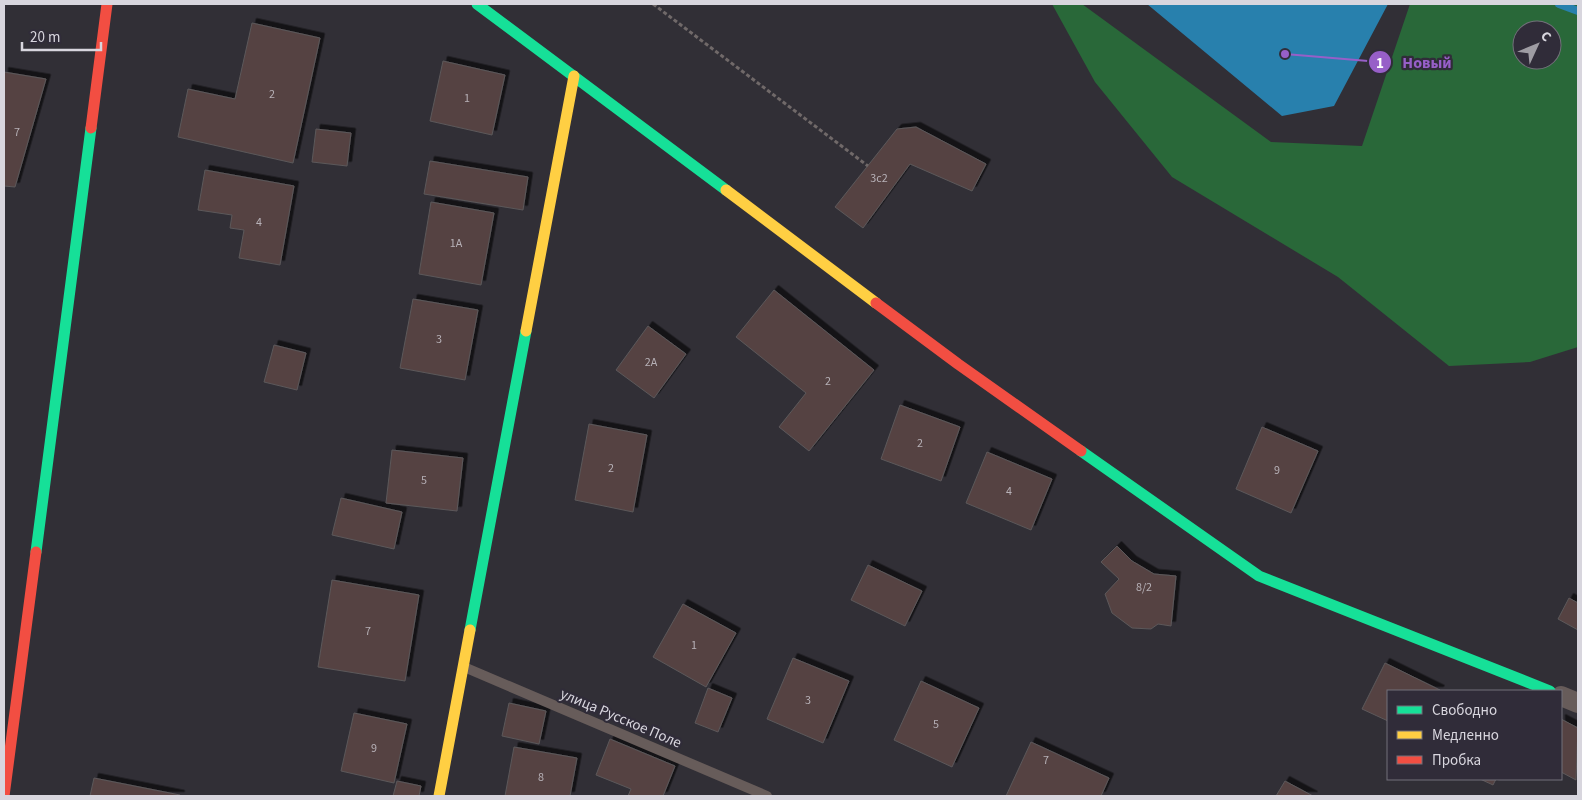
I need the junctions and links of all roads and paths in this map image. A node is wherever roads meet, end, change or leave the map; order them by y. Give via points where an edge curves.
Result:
1 (107, 4) edge
2 (477, 4) edge
3 (652, 4) edge
4 (574, 76) junction
5 (868, 166) dead end
6 (463, 667) junction
7 (1547, 690) edge
8 (1562, 696) edge
9 (1578, 703) edge
10 (4, 796) edge
11 (439, 796) edge
12 (767, 796) edge

1 - 10 street
2 - 4 street
3 - 5 path
4 - 6 street
4 - 7 street via 958,364 1260,576
6 - 11 street
6 - 12 lane, улица Русское Поле
8 - 9 street

